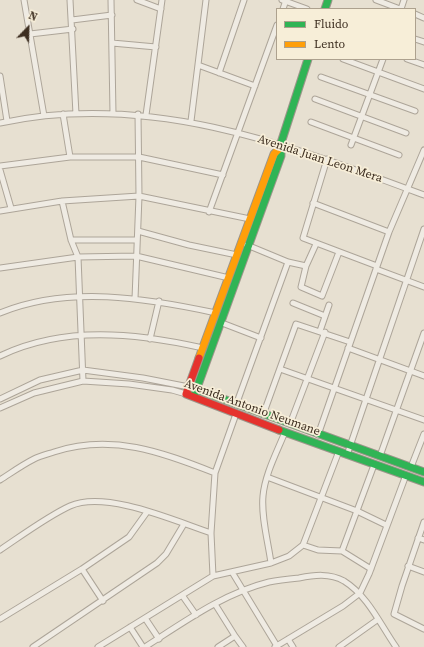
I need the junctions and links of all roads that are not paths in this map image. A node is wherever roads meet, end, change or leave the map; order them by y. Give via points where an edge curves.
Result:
1 (24, 0) edge
2 (70, 0) edge
3 (111, 0) edge
4 (138, 0) edge
5 (162, 0) edge
6 (206, 0) edge
7 (244, 0) edge
8 (285, 0) edge
9 (376, 0) edge
10 (305, 8) edge
11 (398, 8) edge
12 (161, 9) junction
13 (112, 15) junction
14 (72, 20) junction
15 (276, 28) edge
16 (73, 29) junction
17 (30, 34) junction
18 (112, 43) junction
19 (156, 47) junction
20 (308, 60) edge
21 (346, 60) edge
22 (383, 60) edge
23 (409, 60) edge
24 (198, 66) junction
25 (424, 66) edge
26 (378, 72) junction
27 (219, 73) junction
28 (0, 76) edge
29 (321, 77) dead end
30 (255, 86) junction
31 (424, 89) edge
32 (370, 95) junction
33 (315, 99) dead end
34 (415, 111) dead end
35 (113, 113) junction
36 (64, 114) junction
37 (76, 114) junction
38 (138, 114) junction
39 (146, 115) junction
40 (44, 116) junction
41 (362, 116) junction
42 (7, 121) junction
43 (191, 121) junction
44 (0, 122) edge
45 (311, 122) dead end
46 (238, 133) junction
47 (406, 133) dead end
48 (354, 137) junction
49 (351, 145) dead end
50 (281, 146) junction
51 (424, 150) edge
52 (399, 155) dead end
53 (70, 157) junction
54 (139, 157) junction
55 (327, 159) junction
56 (0, 166) edge
57 (0, 170) edge
58 (223, 175) junction
59 (406, 188) junction
60 (424, 195) edge
61 (139, 196) junction
62 (62, 201) junction
63 (313, 204) junction
64 (11, 208) junction
65 (0, 210) edge
66 (209, 212) junction
67 (250, 219) junction
68 (424, 229) edge
69 (138, 231) junction
70 (389, 232) junction
71 (71, 240) junction
72 (137, 240) junction
73 (241, 243) junction
74 (316, 244) junction
75 (250, 246) junction
76 (339, 252) junction
77 (237, 255) junction
78 (136, 256) junction
79 (78, 257) junction
80 (288, 262) junction
81 (306, 266) junction
82 (0, 268) edge
83 (376, 268) junction
84 (229, 278) junction
85 (407, 281) junction
86 (424, 287) edge
87 (79, 297) junction
88 (135, 298) junction
89 (159, 301) junction
90 (293, 303) dead end
91 (329, 305) dead end
92 (0, 313) edge
93 (216, 313) junction
94 (325, 316) junction
95 (222, 323) junction
96 (320, 331) junction
97 (326, 332) junction
98 (424, 333) edge
99 (82, 335) junction
100 (261, 338) junction
101 (150, 339) junction
102 (350, 342) junction
103 (203, 348) junction
104 (348, 348) junction
105 (0, 356) edge
106 (381, 359) junction
107 (280, 369) junction
108 (83, 370) junction
109 (410, 372) junction
110 (424, 376) edge
111 (308, 379) junction
112 (83, 380) junction
113 (334, 388) junction
114 (191, 392) junction
115 (0, 399) edge
116 (367, 399) junction
117 (236, 405) junction
118 (0, 408) edge
119 (397, 409) junction
120 (236, 414) junction
121 (263, 414) junction
122 (424, 420) edge
123 (290, 424) junction
124 (285, 432) junction
125 (424, 434) edge
126 (318, 435) junction
127 (350, 446) junction
128 (339, 451) junction
129 (347, 455) junction
130 (380, 456) junction
131 (374, 465) junction
132 (411, 467) junction
133 (424, 472) edge
134 (215, 473) junction
135 (406, 476) junction
136 (268, 477) junction
137 (0, 480) edge
138 (424, 482) edge
139 (321, 498) junction
140 (357, 511) junction
141 (147, 512) junction
142 (424, 522) edge
143 (184, 524) junction
144 (386, 525) junction
145 (212, 533) junction
146 (418, 538) junction
147 (424, 540) edge
148 (303, 545) junction
149 (0, 550) edge
150 (342, 551) junction
151 (271, 563) junction
152 (408, 566) junction
153 (82, 569) junction
154 (371, 569) junction
155 (232, 572) junction
156 (424, 572) edge
157 (213, 576) junction
158 (244, 590) junction
159 (360, 593) junction
160 (182, 595) junction
161 (103, 601) junction
162 (215, 604) junction
163 (196, 615) junction
164 (145, 618) junction
165 (0, 619) edge
166 (377, 620) junction
167 (130, 627) junction
168 (424, 628) edge
169 (235, 636) junction
170 (159, 638) junction
171 (288, 639) junction
172 (345, 645) edge
173 (276, 646) edge
174 (33, 647) edge
175 (98, 647) edge
176 (144, 647) edge
177 (218, 647) edge
178 (243, 647) edge
179 (293, 647) edge
180 (338, 647) edge
181 (396, 647) edge

1 - 17 street
2 - 14 street
3 - 13 street
4 - 12 street
5 - 12 street
6 - 24 street
7 - 27 street
8 - 10 street
9 - 11 street
12 - 19 street
13 - 14 street
13 - 18 street
14 - 16 street
15 - 30 street
16 - 17 street
16 - 37 street
17 - 40 street
18 - 19 street
18 - 35 street
19 - 39 street
20 - 50 street
21 - 26 street
22 - 26 street
23 - 25 street
24 - 27 street
24 - 43 street
26 - 31 street
26 - 32 street
27 - 30 street
28 - 42 street
29 - 32 street
30 - 46 street
32 - 34 street
32 - 41 street
33 - 41 street
35 - 37 street, Avenida Juan Leon Mera
35 - 38 street, Avenida Juan Leon Mera
36 - 37 street, Avenida Juan Leon Mera
36 - 40 street, Avenida Juan Leon Mera
36 - 53 street
38 - 39 street, Avenida Juan Leon Mera
38 - 54 street
39 - 43 street, Avenida Juan Leon Mera
40 - 42 street, Avenida Juan Leon Mera
41 - 47 street
41 - 48 street
42 - 44 street, Avenida Juan Leon Mera
43 - 46 street, Avenida Juan Leon Mera
45 - 48 street
46 - 50 street, Avenida Juan Leon Mera
46 - 58 street
48 - 49 street
48 - 52 street
50 - 55 street, Avenida Juan Leon Mera
50 - 67 street via 274,154
50 - 75 street via 282,156
51 - 59 street
53 - 54 street
53 - 56 street
54 - 58 street
54 - 61 street
55 - 59 street, Avenida Juan Leon Mera
55 - 63 street
57 - 64 street
58 - 66 street
59 - 60 street, Avenida Juan Leon Mera
59 - 70 street
61 - 62 street
61 - 66 street
61 - 69 street
62 - 64 street
62 - 71 street
63 - 70 street
63 - 74 street via 303,238
64 - 65 street
66 - 67 street
67 - 73 street
68 - 85 street
69 - 72 street
69 - 77 street
70 - 83 street
71 - 72 street
71 - 79 street
72 - 78 street
73 - 75 street
73 - 77 street
74 - 76 street
74 - 81 street
75 - 80 street
75 - 95 street
76 - 81 street via 322,296 300,287
76 - 83 street
77 - 84 street
78 - 79 street
78 - 84 street
78 - 88 street
79 - 82 street
79 - 87 street
80 - 81 street
80 - 100 street
83 - 85 street
83 - 102 street
84 - 93 street
85 - 86 street
85 - 106 street
87 - 88 street
87 - 92 street via 37,301
87 - 99 street
88 - 89 street
89 - 93 street
89 - 101 street
90 - 94 street
91 - 94 street
93 - 103 street
94 - 96 street
95 - 100 street
95 - 114 street
96 - 97 street
96 - 107 street via 296,324
97 - 102 street
97 - 111 street
98 - 109 street
99 - 101 street via 95,333
99 - 105 street via 60,336
99 - 108 street
100 - 117 street
101 - 103 street
102 - 104 street
103 - 114 street
104 - 106 street
104 - 113 street
106 - 109 street
106 - 116 street
107 - 111 street
107 - 121 street
108 - 112 street
108 - 114 street, Avenida Antonio Neumane via 143,378
108 - 115 street, Avenida Antonio Neumane via 36,382
109 - 110 street
109 - 119 street
111 - 113 street
111 - 123 street
112 - 114 street, Avenida Antonio Neumane
112 - 118 street, Avenida Antonio Neumane via 34,393
113 - 116 street
113 - 126 street
114 - 117 street, Avenida Antonio Neumane
114 - 120 street, Avenida Antonio Neumane
116 - 119 street
116 - 127 street
117 - 121 street, Avenida Antonio Neumane
119 - 122 street
119 - 130 street
120 - 124 street, Avenida Antonio Neumane
120 - 134 street
121 - 123 street, Avenida Antonio Neumane
123 - 126 street, Avenida Antonio Neumane
124 - 128 street, Avenida Antonio Neumane
124 - 136 street
125 - 132 street
126 - 127 street, Avenida Antonio Neumane
127 - 129 street
127 - 130 street, Avenida Antonio Neumane
128 - 129 street, Avenida Antonio Neumane
128 - 139 street
129 - 131 street, Avenida Antonio Neumane
130 - 132 street, Avenida Antonio Neumane
131 - 135 street, Avenida Antonio Neumane
131 - 140 street
132 - 133 street, Avenida Antonio Neumane
134 - 137 street via 175,457 128,445 94,444 70,447 35,458
134 - 145 street
135 - 138 street, Avenida Antonio Neumane
135 - 144 street
136 - 139 street
136 - 151 street via 263,494 263,508
139 - 140 street
139 - 148 street
140 - 144 street
140 - 150 street
141 - 143 street
141 - 149 street via 106,501 89,500 70,506
141 - 153 street via 129,537
142 - 146 street
143 - 145 street
143 - 161 street via 172,545 157,563
144 - 154 street
145 - 157 street
146 - 147 street
146 - 152 street
148 - 150 street via 318,550
148 - 151 street via 289,556
150 - 154 street
151 - 155 street
152 - 156 street
152 - 168 street via 394,614
153 - 161 street
153 - 165 street
154 - 159 street
155 - 157 street
155 - 158 street
157 - 160 street
158 - 159 street via 269,582 319,575 342,580
158 - 162 street
158 - 173 street
159 - 166 street
159 - 171 street
160 - 163 street
160 - 164 street
161 - 174 street
162 - 163 street
162 - 169 street
163 - 170 street
164 - 167 street
164 - 170 street
166 - 172 street
166 - 181 street
167 - 175 street
167 - 176 street
169 - 177 street
169 - 178 street
170 - 176 street
171 - 173 street
171 - 179 street
172 - 180 street

